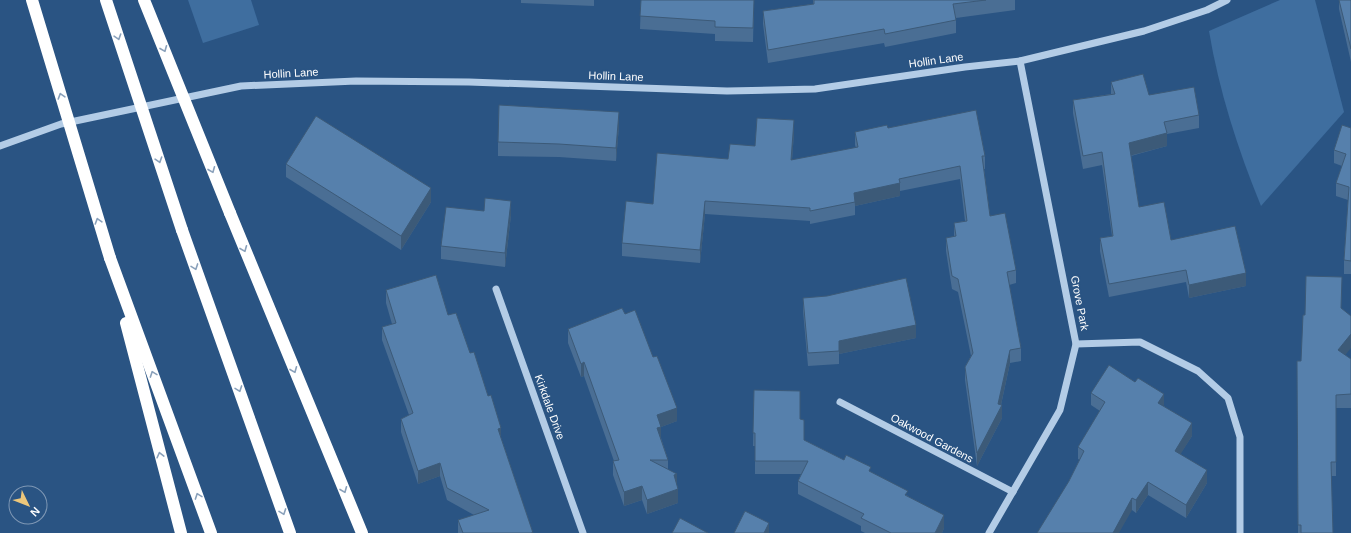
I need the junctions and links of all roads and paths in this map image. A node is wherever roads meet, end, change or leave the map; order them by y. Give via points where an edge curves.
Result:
1 (32, 0) edge
2 (106, 0) edge
3 (144, 0) edge
4 (1227, 0) edge
5 (1020, 61) junction
6 (0, 146) edge
7 (110, 258) junction
8 (496, 289) dead end
9 (1076, 344) junction
10 (840, 402) dead end
11 (1013, 492) junction
12 (181, 533) edge
13 (211, 533) edge
14 (290, 533) edge
15 (362, 533) edge
16 (583, 533) edge
17 (989, 533) edge
18 (1240, 533) edge

7 -> 1 highway, bridge
2 -> 14 highway, bridge via 182,230
3 -> 15 highway, bridge
4 - 5 street, Hollin Lane via 1207,10 1144,31
5 - 6 street, Hollin Lane via 815,89 727,91 364,81 241,86 61,124
5 - 9 street, Grove Park
12 -> 7 highway
13 -> 7 highway
8 - 16 street, Kirkdale Drive
9 - 11 street, Grove Park via 1060,410
9 - 18 street via 1140,342 1198,371 1228,398 1240,437
10 - 11 street, Oakwood Gardens
11 - 17 street, Grove Park

